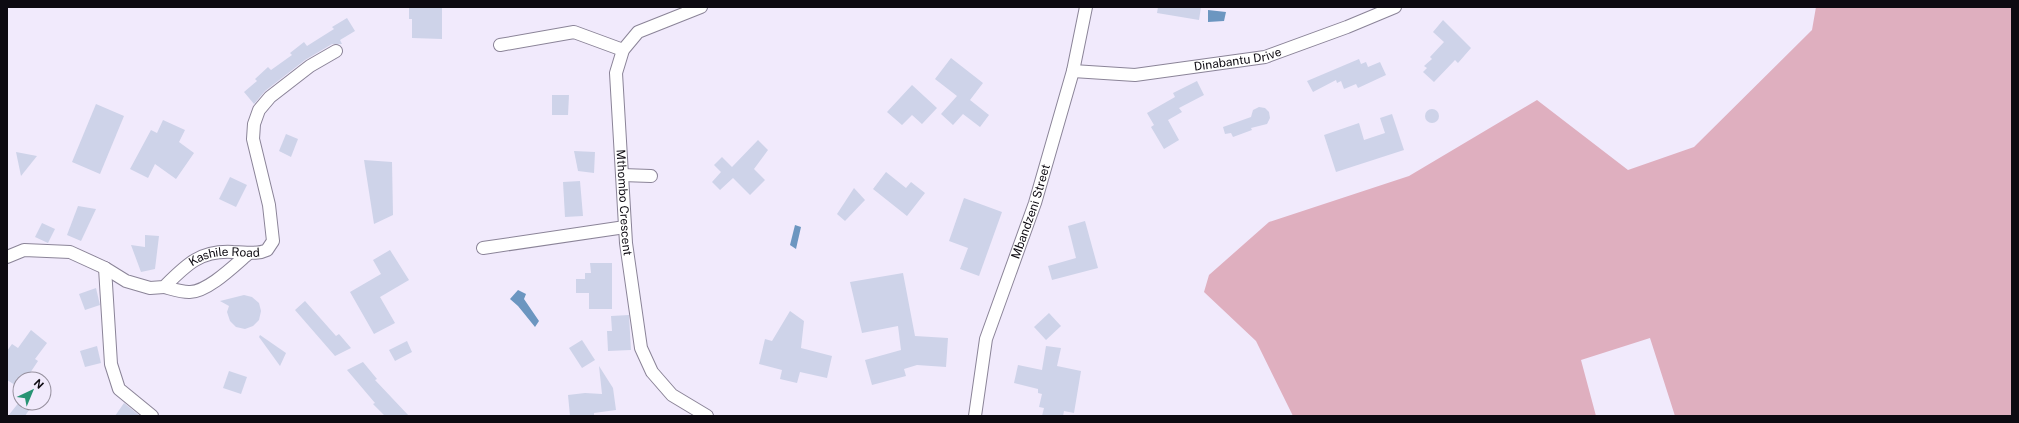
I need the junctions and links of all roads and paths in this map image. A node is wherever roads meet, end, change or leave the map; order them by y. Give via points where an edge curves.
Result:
1 (700, 7) edge
2 (1086, 7) edge
3 (1395, 7) edge
4 (500, 45) dead end
5 (623, 50) junction
6 (336, 51) dead end
7 (1073, 71) junction
8 (622, 175) junction
9 (651, 176) dead end
10 (625, 227) junction
11 (483, 248) dead end
12 (249, 253) junction
13 (7, 257) edge
14 (105, 268) junction
15 (164, 287) junction
16 (152, 416) edge
17 (707, 416) edge
18 (975, 416) edge

1 - 5 street, Mthombo Crescent via 638,32
2 - 7 street, Mbandzeni Street
3 - 7 street, Dinabantu Drive via 1265,57 1135,75
4 - 5 street via 574,32
5 - 8 street, Mthombo Crescent via 616,73
6 - 12 street, Kashile Road via 285,84 259,110 254,124 253,139 269,205 273,241 267,250
7 - 18 street, Mbandzeni Street via 1035,203 986,339
8 - 9 street
8 - 10 street, Mthombo Crescent
10 - 11 street
10 - 17 street, Mthombo Crescent via 641,348 652,372 672,395
12 - 15 street, Kashile Road via 232,252 199,257 186,265
12 - 15 street via 207,287 198,291
13 - 14 street via 24,250 70,252
14 - 15 street via 126,281 150,288
14 - 16 street via 114,377 119,389

